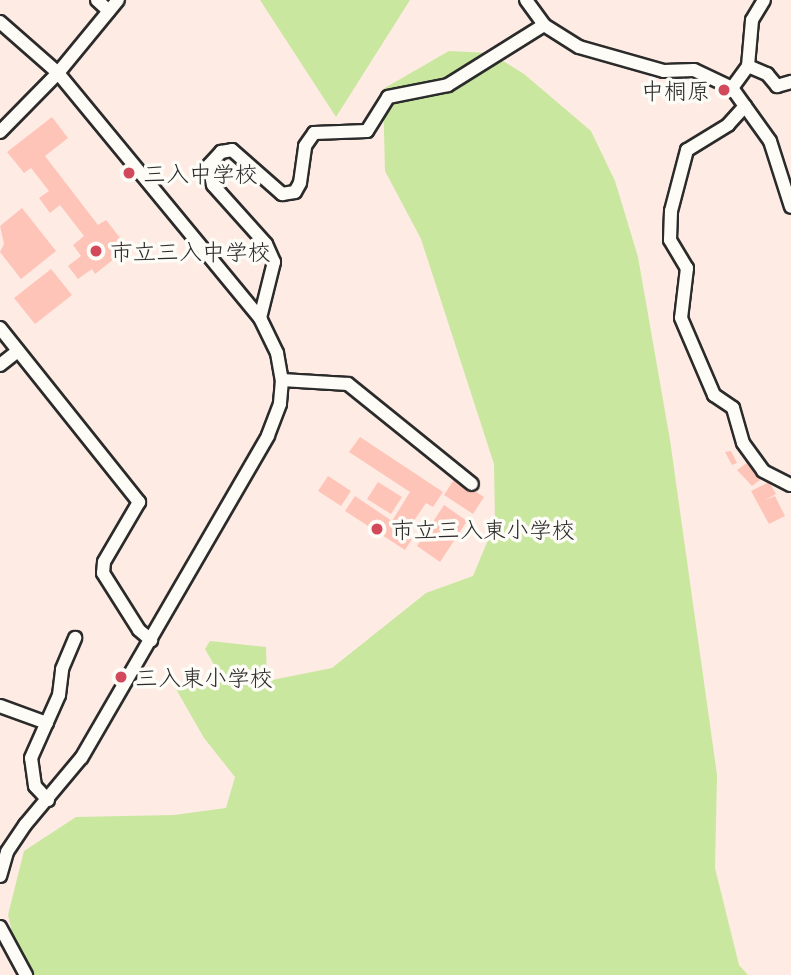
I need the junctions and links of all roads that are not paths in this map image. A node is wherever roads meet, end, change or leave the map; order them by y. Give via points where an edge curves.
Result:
1 (97, 0) edge
2 (118, 0) edge
3 (526, 0) edge
4 (764, 0) edge
5 (109, 11) junction
6 (0, 22) edge
7 (544, 25) junction
8 (748, 66) junction
9 (58, 74) junction
10 (791, 82) edge
11 (732, 88) junction
12 (745, 106) junction
13 (0, 132) edge
14 (791, 207) edge
15 (260, 318) junction
16 (0, 328) edge
17 (18, 351) junction
18 (0, 365) edge
19 (282, 380) junction
20 (472, 484) dead end
21 (791, 485) edge
22 (75, 638) dead end
23 (151, 640) junction
24 (0, 706) edge
25 (47, 723) junction
26 (48, 800) junction
27 (0, 876) edge
28 (0, 927) edge
29 (26, 975) edge

1 - 5 street
2 - 5 street
3 - 7 street
4 - 8 street via 752,20
5 - 9 street
6 - 9 street
7 - 11 street via 590,51 664,71 694,70
7 - 15 street via 448,85 388,97 367,131 314,133 304,146 295,192 282,194 232,150 221,152 209,166 214,185 266,244 274,262
8 - 10 street via 767,74 776,86
8 - 11 street
9 - 13 street
9 - 15 street
11 - 12 street
12 - 14 street via 770,141
12 - 21 street via 728,125 687,150 671,211 670,240 687,268 681,318 714,395 733,408 743,443 763,471
15 - 19 street via 277,353
16 - 17 street
17 - 18 street
17 - 23 street via 139,502 104,562 103,573 139,630
19 - 20 street via 348,384
19 - 23 street via 280,404 268,436
22 - 25 street
23 - 26 street via 81,758
24 - 25 street
25 - 26 street via 31,758 35,786
26 - 27 street via 7,852
28 - 29 street

